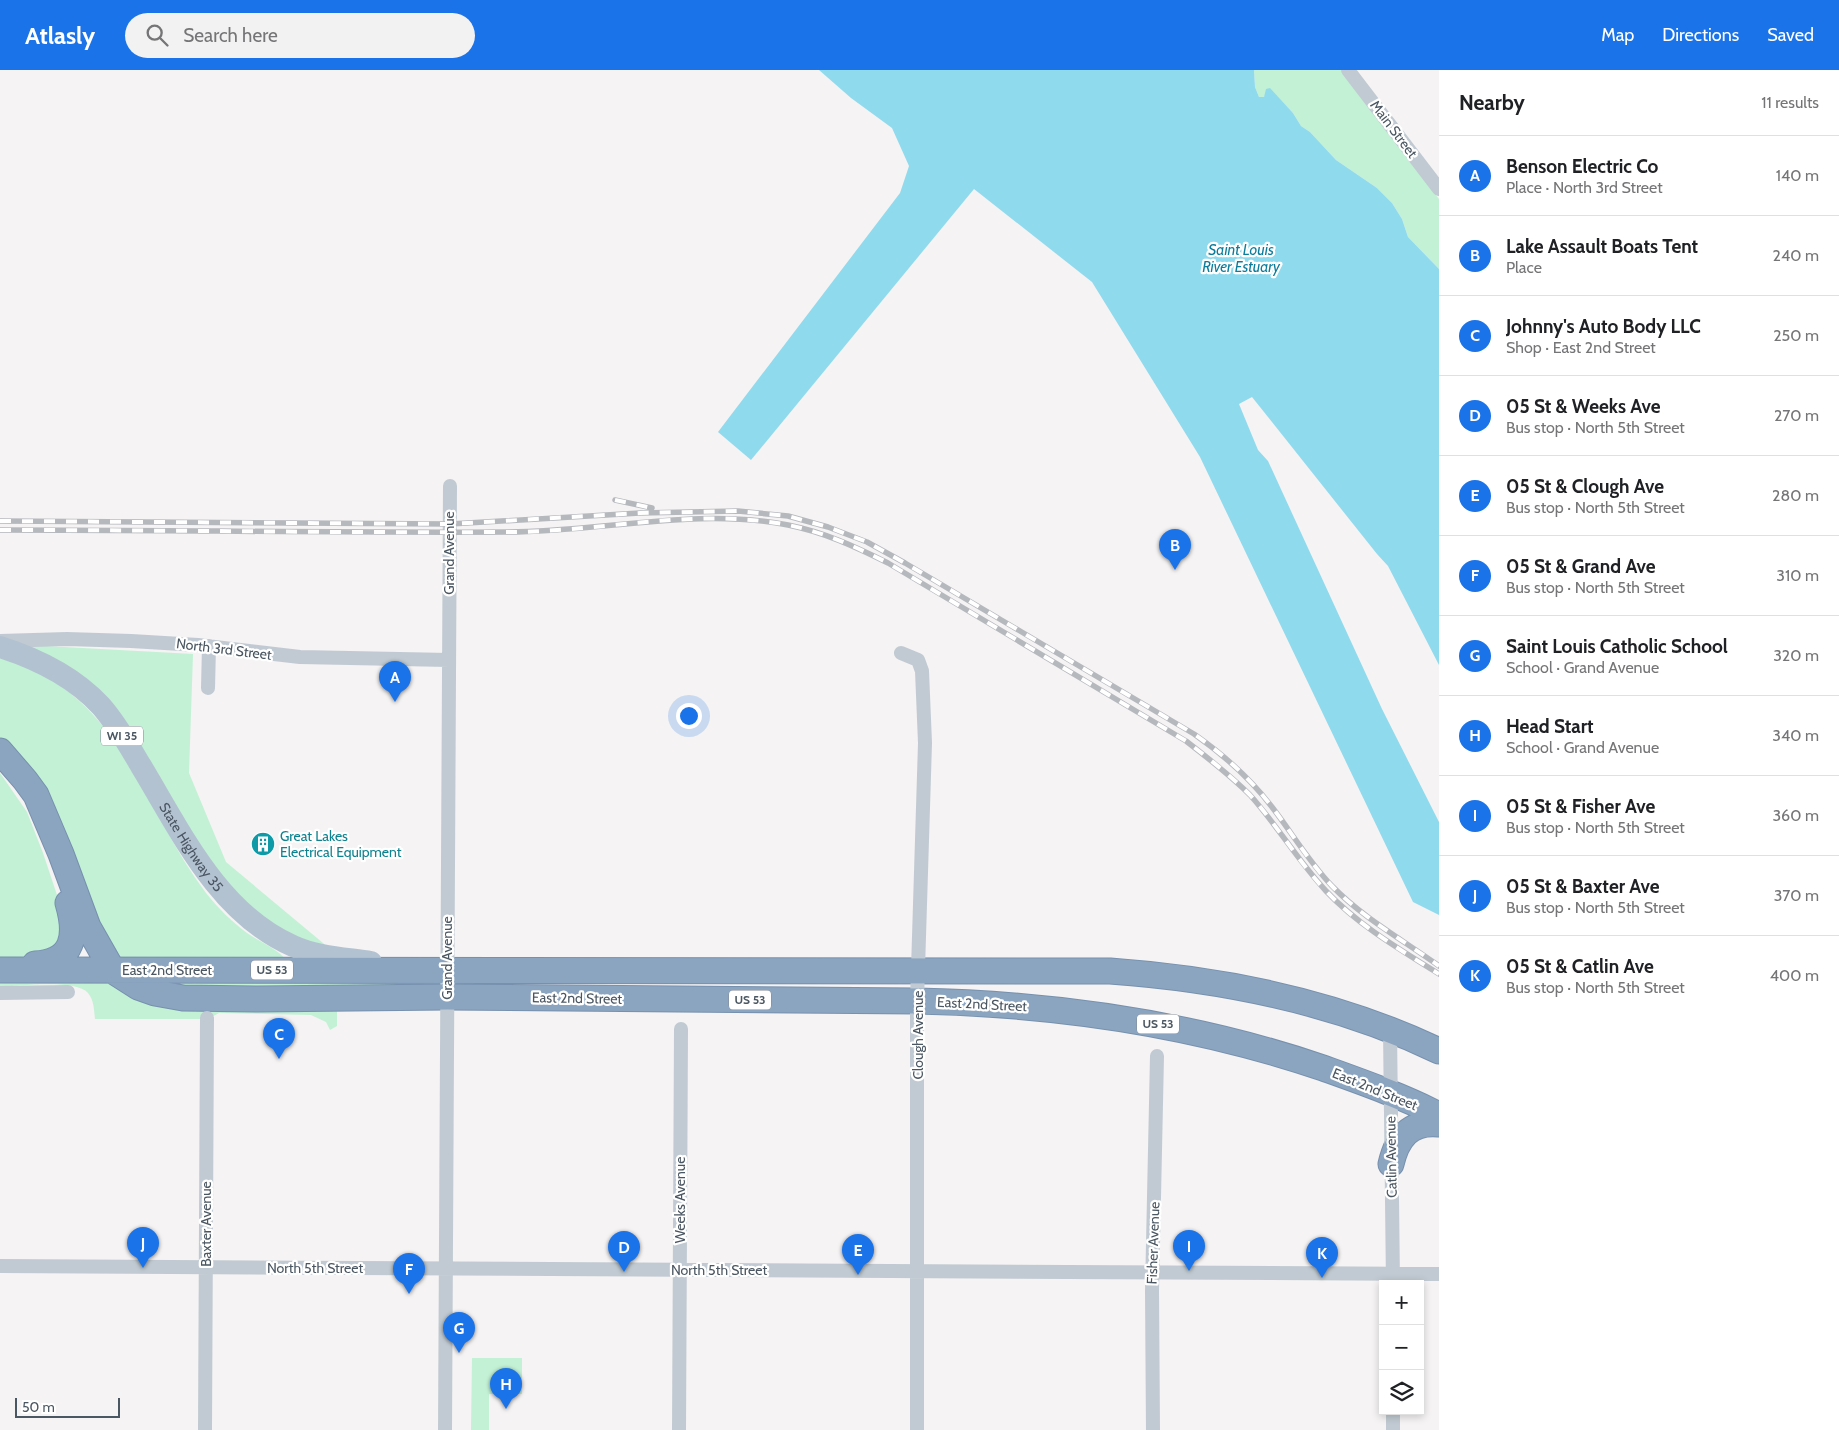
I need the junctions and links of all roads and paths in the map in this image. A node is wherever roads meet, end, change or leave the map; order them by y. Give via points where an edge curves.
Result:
1 (1348, 70) edge
2 (1439, 189) edge
3 (450, 486) dead end
4 (0, 641) edge
5 (209, 646) junction
6 (0, 648) edge
7 (901, 654) dead end
8 (449, 660) junction
9 (208, 688) dead end
10 (6, 758) edge
11 (0, 965) edge
12 (0, 970) edge
13 (113, 970) junction
14 (439, 970) junction
15 (918, 970) junction
16 (68, 992) dead end
17 (0, 993) edge
18 (447, 997) junction
19 (917, 1001) junction
20 (207, 1018) dead end
21 (681, 1029) dead end
22 (1390, 1030) junction
23 (1439, 1051) edge
24 (1156, 1056) dead end
25 (1389, 1093) junction
26 (1439, 1115) edge
27 (1439, 1124) edge
28 (1391, 1164) junction
29 (0, 1266) edge
30 (206, 1267) junction
31 (446, 1268) junction
32 (680, 1270) junction
33 (918, 1271) junction
34 (1153, 1272) junction
35 (1439, 1274) edge
36 (1393, 1279) edge
37 (1393, 1415) edge
38 (205, 1430) edge
39 (445, 1430) edge
40 (679, 1430) edge
41 (917, 1430) edge
42 (1153, 1430) edge
43 (1392, 1430) edge

1 - 2 street, Main Street
3 - 8 street, Grand Avenue
4 - 5 street, North 3rd Street via 77,639
5 - 8 street, North 3rd Street via 300,657
5 - 9 street
6 - 14 main road, State Highway 35 / WI 35 via 58,672 102,707 196,856 249,920 277,938 309,952
7 - 15 street, Clough Avenue via 918,660 922,670 925,743
8 - 14 street, Grand Avenue
10 - 11 highway via 67,899 73,932 69,947 57,959 44,964
10 - 13 highway, US 53 via 36,795 88,927
12 - 13 highway, US 53
13 - 14 highway, East 2nd Street / US 53
13 - 18 highway, East 2nd Street / US 53 via 138,987 183,998
14 - 15 highway, East 2nd Street / US 53
14 - 18 street, Grand Avenue
15 - 19 street, Clough Avenue
15 - 22 highway, East 2nd Street / US 53 via 1080,970 1180,978 1261,992
16 - 17 street
18 - 19 highway, East 2nd Street / US 53
18 - 31 street, Grand Avenue
19 - 25 highway, East 2nd Street / US 53 via 1048,1007 1160,1024 1292,1058
19 - 33 street, Clough Avenue
20 - 30 street, Baxter Avenue
21 - 32 street, Weeks Avenue
22 - 23 highway, East 2nd Street / US 53
22 - 25 street, Catlin Avenue
24 - 34 street, Fisher Avenue
25 - 26 highway, East 2nd Street / US 53
25 - 28 street, Catlin Avenue
27 - 28 highway via 1417,1126 1404,1134 1394,1150
28 - 36 street, Catlin Avenue
29 - 30 street, North 5th Street
30 - 31 street, North 5th Street
30 - 38 street, Baxter Avenue
31 - 32 street, North 5th Street
31 - 39 street, Grand Avenue
32 - 33 street, North 5th Street
32 - 40 street, Weeks Avenue
33 - 34 street, North 5th Street
33 - 41 street, Clough Avenue
34 - 36 street, North 5th Street
34 - 42 street, Fisher Avenue
35 - 36 street, North 5th Street
37 - 43 street

